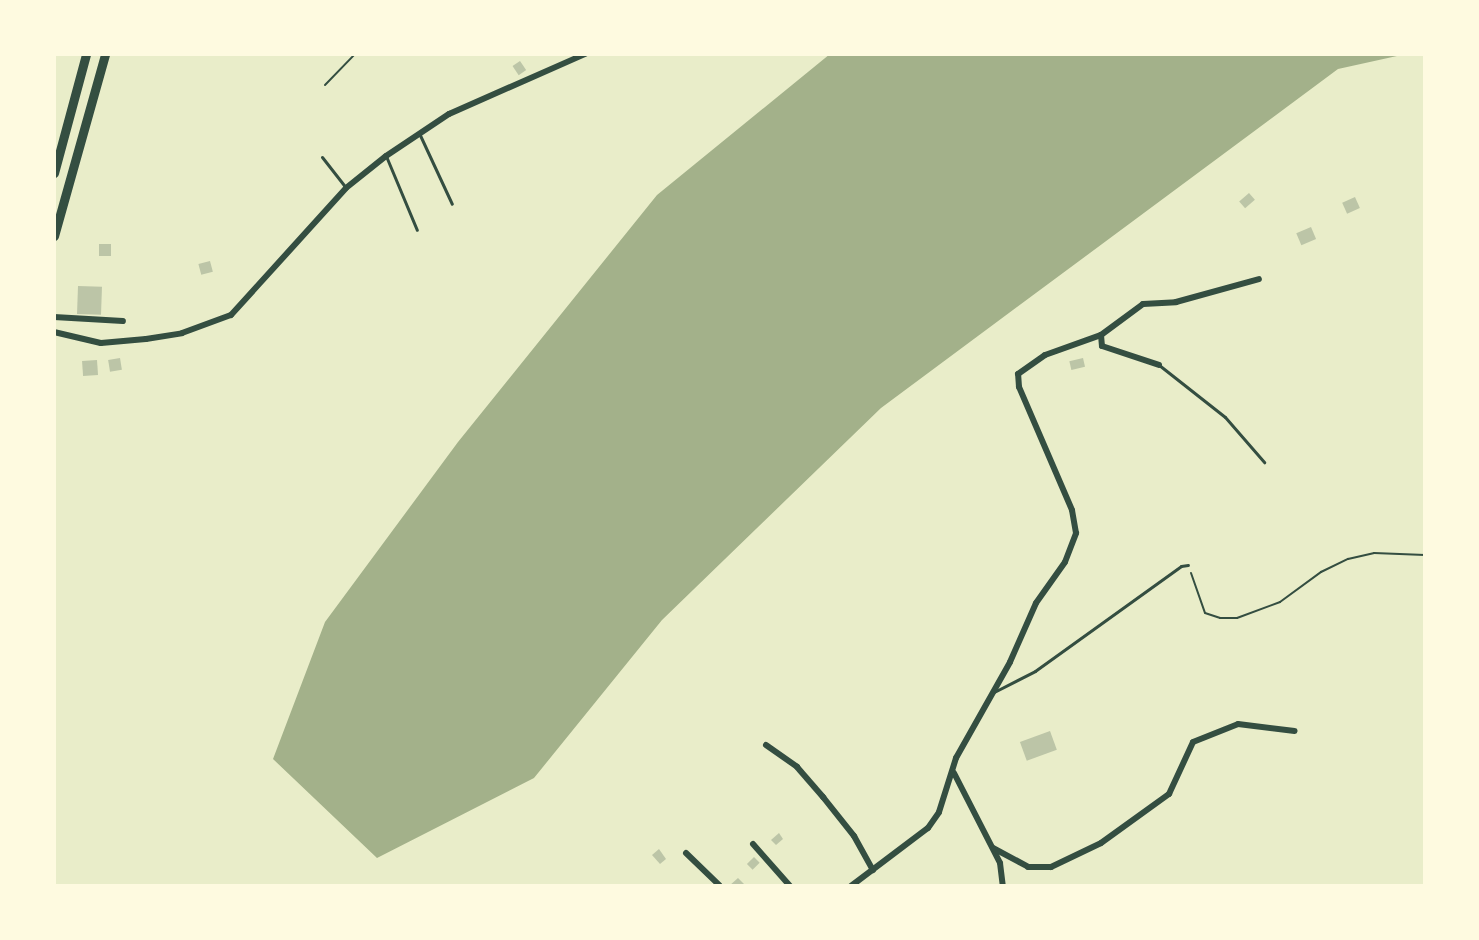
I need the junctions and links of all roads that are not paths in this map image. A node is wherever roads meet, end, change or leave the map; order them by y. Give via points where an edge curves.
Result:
1 (86, 54) edge
2 (105, 54) edge
3 (585, 54) edge
4 (419, 133) junction
5 (386, 156) junction
6 (322, 157) dead end
7 (54, 173) edge
8 (346, 188) junction
9 (452, 204) dead end
10 (417, 230) dead end
11 (54, 236) edge
12 (1259, 279) dead end
13 (54, 317) edge
14 (123, 321) dead end
15 (54, 332) edge
16 (1101, 335) junction
17 (1159, 365) joint
18 (1264, 462) dead end
19 (1188, 565) road end
20 (991, 694) junction
21 (1295, 731) dead end
22 (766, 745) dead end
23 (954, 773) junction
24 (753, 844) dead end
25 (993, 848) junction
26 (686, 853) dead end
27 (873, 870) junction
28 (852, 885) edge
29 (720, 886) edge
30 (790, 886) edge
31 (1003, 886) edge

1 - 7 main road
2 - 11 main road
3 - 4 street via 449,114
4 - 5 street
4 - 9 lane
5 - 8 street
5 - 10 lane
6 - 8 lane
8 - 15 street via 231,315 182,333 146,339 101,343
12 - 16 street via 1176,302 1143,304
13 - 14 street
16 - 17 street via 1102,346
16 - 20 street via 1045,355 1018,374 1072,510 1076,533
17 - 18 lane via 1225,417
19 - 20 lane via 1035,671
20 - 23 street via 956,758
21 - 25 street via 1238,724 1193,742 1169,794 1101,843 1051,867 1028,867
22 - 27 street via 797,767 823,797
23 - 25 street
23 - 27 street via 928,828
24 - 30 street
25 - 31 street
26 - 29 street
27 - 28 street

